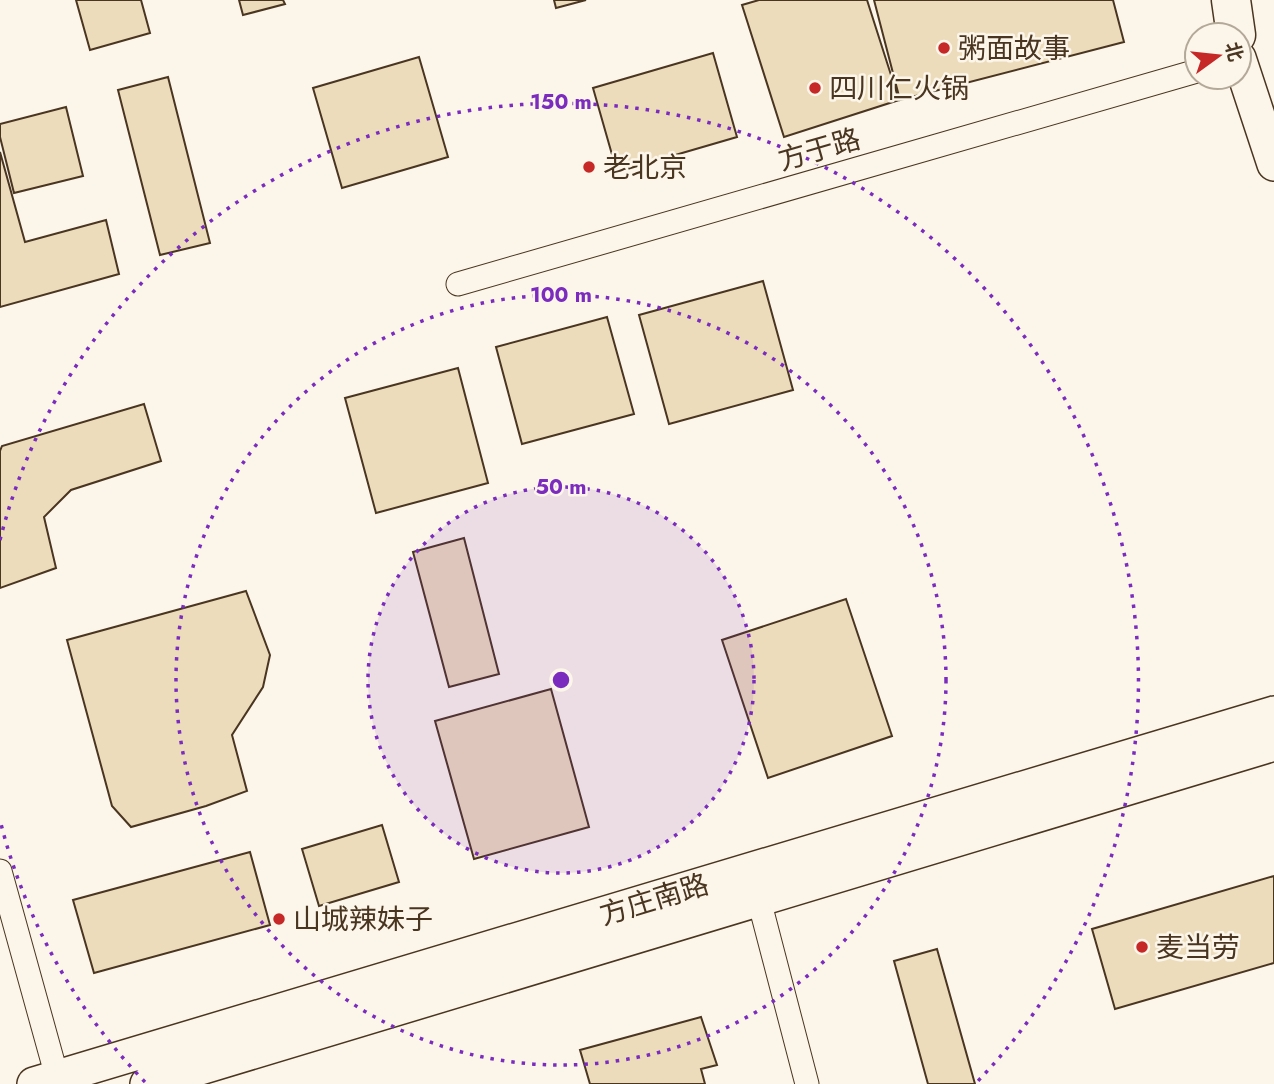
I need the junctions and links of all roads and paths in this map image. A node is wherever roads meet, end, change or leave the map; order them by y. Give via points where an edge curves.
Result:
1 (1218, 0) edge
2 (1231, 0) edge
3 (1227, 21) edge
4 (1232, 21) edge
5 (1183, 75) edge
6 (1250, 91) edge
7 (1274, 163) edge
8 (458, 284) dead end
9 (1274, 713) edge
10 (1274, 744) edge
11 (0, 871) edge
12 (759, 900) junction
13 (206, 1075) edge
14 (45, 1081) edge
15 (148, 1084) edge
16 (807, 1084) edge

1 - 3 main road
2 - 4 highway
5 - 8 street, 方于路
6 - 7 main road
9 - 14 main road, 方庄南路
10 - 12 main road, 方庄南路
11 - 14 street
12 - 13 main road, 方庄南路
12 - 16 street
13 - 15 main road, 方庄南路

